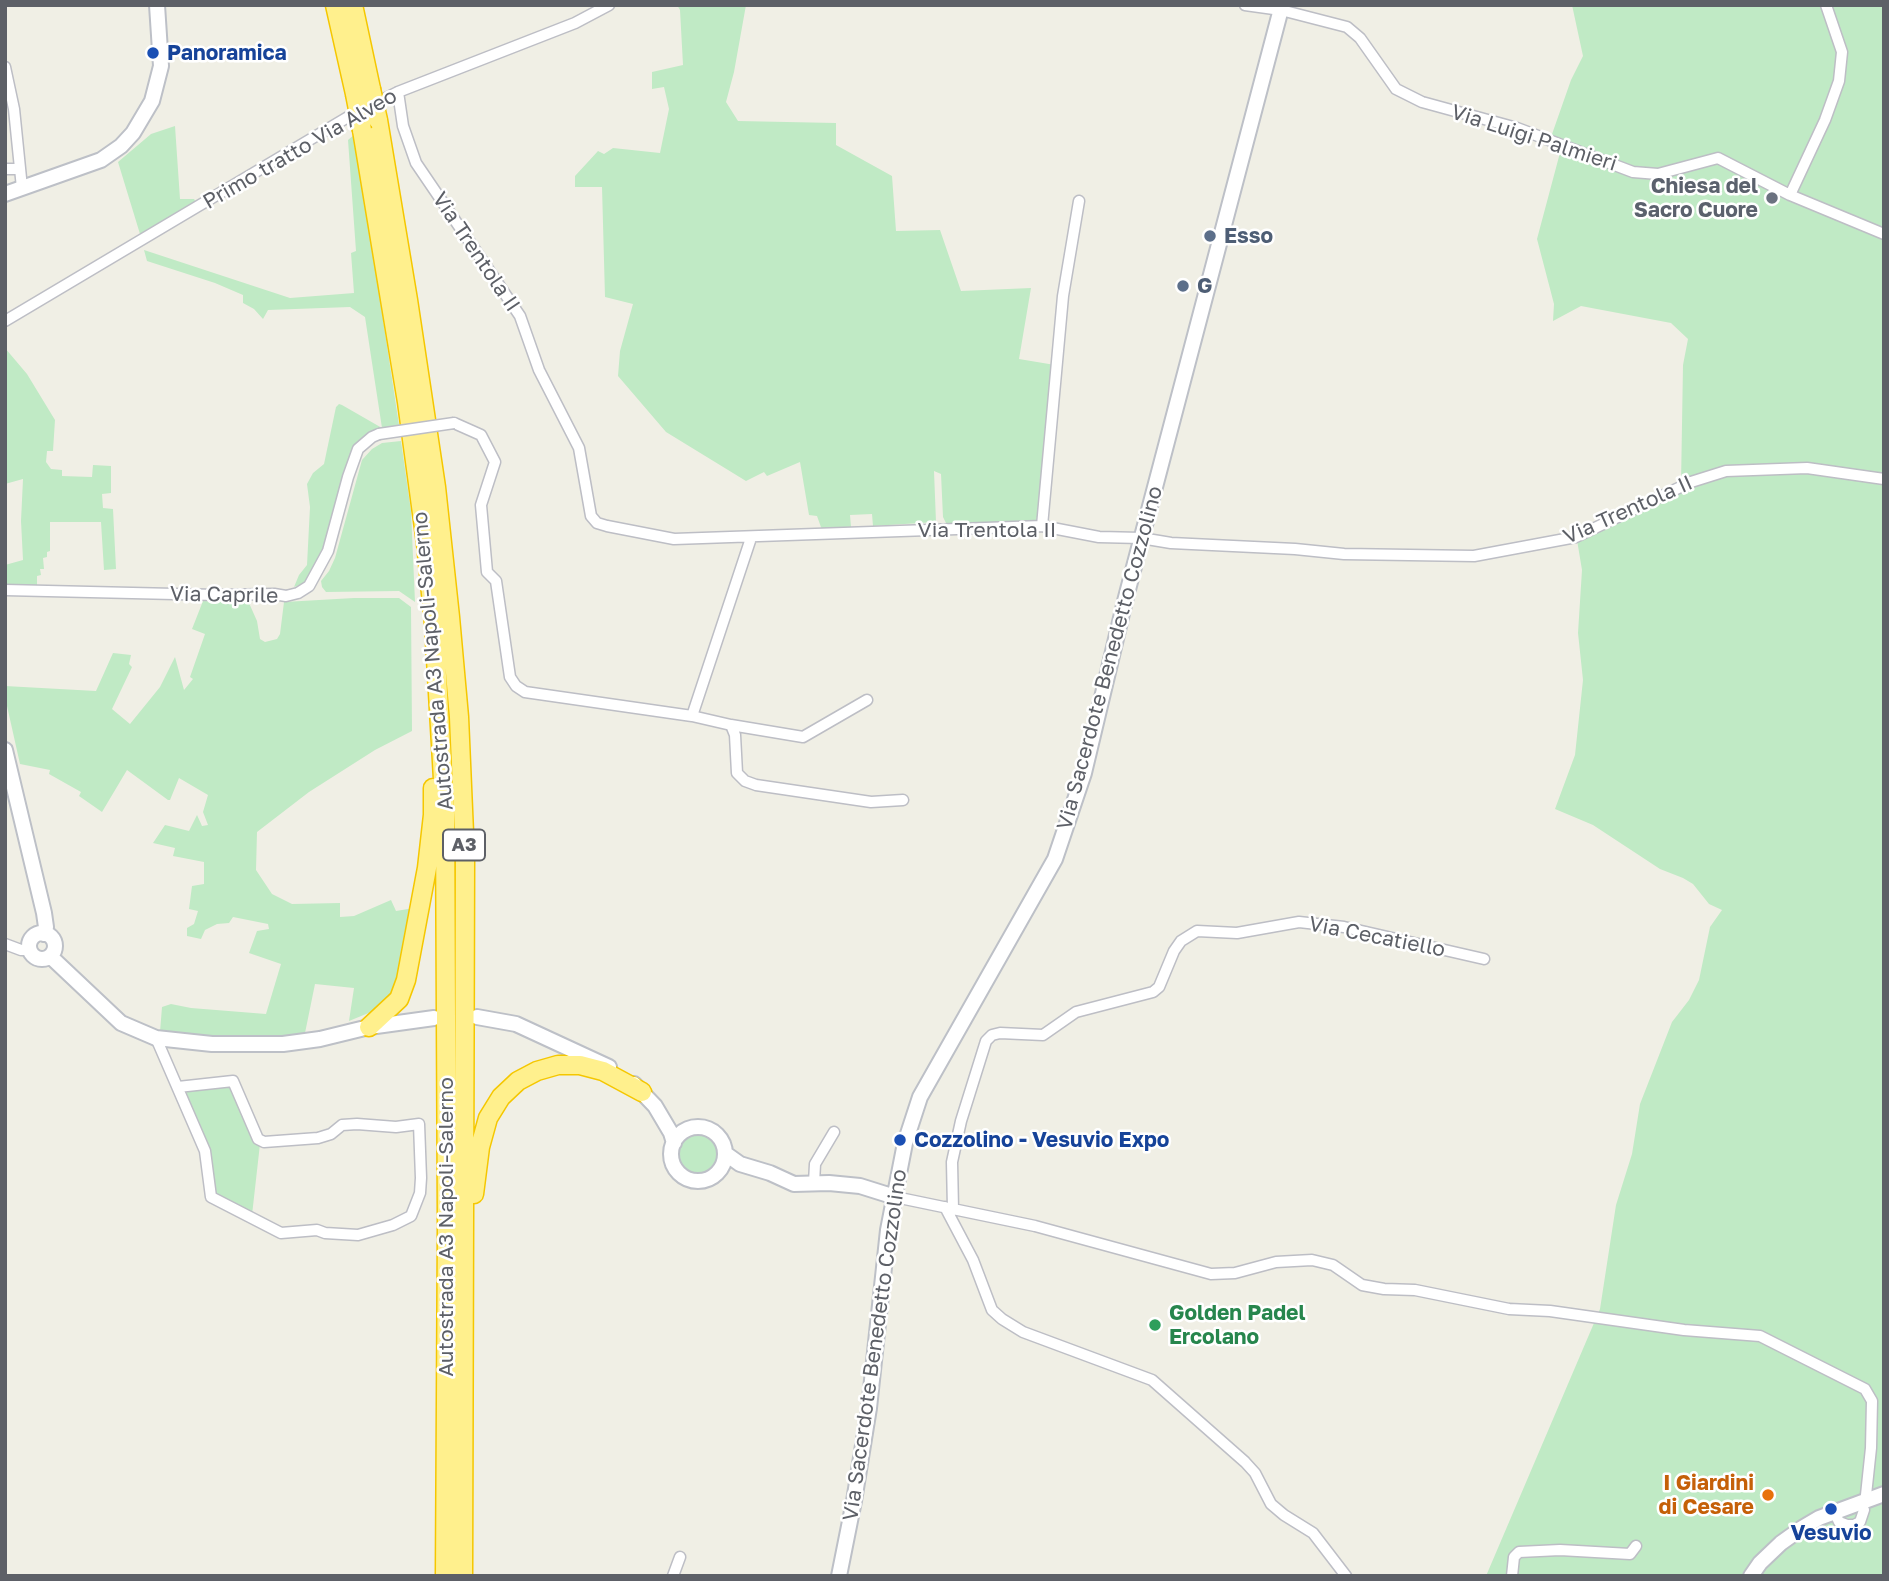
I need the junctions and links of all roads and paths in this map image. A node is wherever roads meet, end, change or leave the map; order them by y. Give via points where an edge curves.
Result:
1 (157, 5) edge
2 (335, 5) edge
3 (353, 5) edge
4 (610, 5) edge
5 (1245, 5) edge
6 (1826, 5) edge
7 (1281, 7) edge
8 (5, 67) edge
9 (363, 92) junction
10 (398, 92) junction
11 (5, 169) edge
12 (20, 169) junction
13 (22, 188) junction
14 (5, 194) edge
15 (1790, 195) junction
16 (1079, 201) dead end
17 (1884, 234) edge
18 (5, 321) edge
19 (1884, 479) edge
20 (1042, 526) junction
21 (751, 538) junction
22 (1141, 538) junction
23 (5, 590) edge
24 (434, 624) junction
25 (867, 700) dead end
26 (692, 716) junction
27 (731, 725) junction
28 (5, 750) edge
29 (902, 800) dead end
30 (44, 934) junction
31 (5, 944) edge
32 (29, 950) junction
33 (50, 956) junction
34 (1484, 959) dead end
35 (477, 1017) dead end
36 (433, 1018) dead end
37 (369, 1027) junction
38 (156, 1038) junction
39 (178, 1087) junction
40 (642, 1092) junction
41 (655, 1106) junction
42 (689, 1129) junction
43 (834, 1132) dead end
44 (674, 1143) junction
45 (723, 1162) junction
46 (814, 1183) junction
47 (895, 1197) junction
48 (949, 1208) junction
49 (464, 1320) junction
50 (1884, 1493) edge
51 (1866, 1495) dead end
52 (1864, 1510) dead end
53 (1835, 1513) junction
54 (1636, 1546) dead end
55 (680, 1557) dead end
56 (444, 1576) edge
57 (463, 1576) edge
58 (673, 1576) edge
59 (839, 1576) edge
60 (1346, 1576) edge
61 (1512, 1576) edge
62 (1751, 1576) edge

1 - 13 street via 161,66 152,101 133,133 102,160
2 - 9 highway, Autostrada A3 Napoli-Salerno / A3
3 - 9 highway, Autostrada A3 Napoli-Salerno / A3
4 - 10 street, Primo tratto Via Alveo
5 - 7 street, Via Luigi Palmieri
6 - 15 street via 1842,52 1841,72 1825,120
7 - 15 street, Via Luigi Palmieri via 1355,32 1390,83 1422,102 1517,128 1633,172 1658,174 1718,158
7 - 22 street, Via Sacerdote Benedetto Cozzolino
8 - 12 street
9 - 24 highway, Autostrada A3 Napoli-Salerno / A3, bridge via 362,130 407,402
9 - 49 highway, Autostrada A3 Napoli-Salerno / A3, bridge via 378,120 408,300 436,487 457,692 465,856
10 - 18 street, Primo tratto Via Alveo via 348,117
10 - 21 street, Via Trentola II via 416,163 520,316 539,370 579,448 591,516 607,526 674,539
11 - 12 street
12 - 13 street
13 - 14 street
15 - 17 street, Via Luigi Palmieri
16 - 20 street via 1063,296
19 - 22 street, Via Trentola II via 1807,468 1726,471 1691,482 1576,537 1474,555 1344,554
20 - 21 street, Via Trentola II
20 - 22 street, Via Trentola II via 1099,537
21 - 26 street
22 - 47 street, Via Sacerdote Benedetto Cozzolino via 1084,773 1055,859 920,1097
23 - 26 street, Via Caprile, bridge via 298,593 309,586 328,551 358,449 379,434 454,423 481,435 495,462 481,505 484,545 487,572 496,581 510,677 516,686 525,692
24 - 37 highway via 430,676 433,815 427,868 403,989 399,999
24 - 56 highway, Autostrada A3 Napoli-Salerno / A3 via 447,864
25 - 27 street via 803,737
26 - 27 street
27 - 29 street via 737,774 745,781 872,802
28 - 30 street via 44,913
30 - 32 street via 30,940
30 - 33 street via 54,942
31 - 32 street
32 - 33 street via 36,958
33 - 38 street via 121,1023
34 - 48 street, Via Cecatiello via 1345,927 1299,922 1237,933 1197,931 1181,941 1153,992 1076,1012 1043,1035 1000,1033 986,1041 961,1121
35 - 40 street via 516,1024 572,1049 624,1075
36 - 37 street
37 - 38 street via 284,1044
38 - 39 street
39 - 39 street via 205,1151 211,1197 281,1233 317,1230 358,1235 411,1216 421,1178 419,1124 349,1124 318,1138 264,1142 258,1139 233,1081
40 - 41 street
40 - 49 highway via 603,1071 558,1065 537,1070 501,1097 488,1118 480,1147
41 - 42 street
41 - 44 street
42 - 44 street
42 - 45 street via 710,1129 718,1135 724,1144
43 - 46 street via 815,1164
44 - 45 street via 673,1162 685,1178 705,1180 714,1176
45 - 46 street via 794,1184
46 - 47 street via 860,1186
47 - 48 street
47 - 59 street, Via Sacerdote Benedetto Cozzolino via 869,1408
48 - 51 street via 1035,1226 1211,1274 1312,1260 1333,1265 1362,1284 1384,1289 1415,1290 1509,1309 1760,1336 1865,1389 1872,1401
48 - 60 street via 992,1310 1023,1332 1152,1380 1245,1462 1271,1504 1313,1533
49 - 57 highway, Autostrada A3 Napoli-Salerno / A3
50 - 53 street
52 - 53 street via 1854,1525 1839,1522
53 - 62 street via 1781,1543
54 - 61 street via 1630,1554 1519,1552
55 - 58 street

